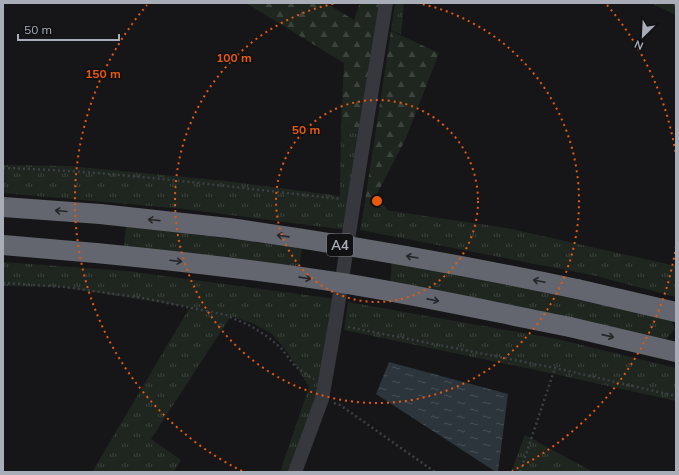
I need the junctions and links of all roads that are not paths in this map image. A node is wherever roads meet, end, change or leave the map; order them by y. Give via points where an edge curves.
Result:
1 (386, 3) edge
2 (3, 207) edge
3 (3, 246) edge
4 (676, 312) edge
5 (676, 352) edge
6 (295, 472) edge

1 - 6 street via 322,399
4 -> 2 highway, A4, bridge via 466,266 294,238 213,226
3 -> 5 highway, bridge via 225,266 343,283 570,327

